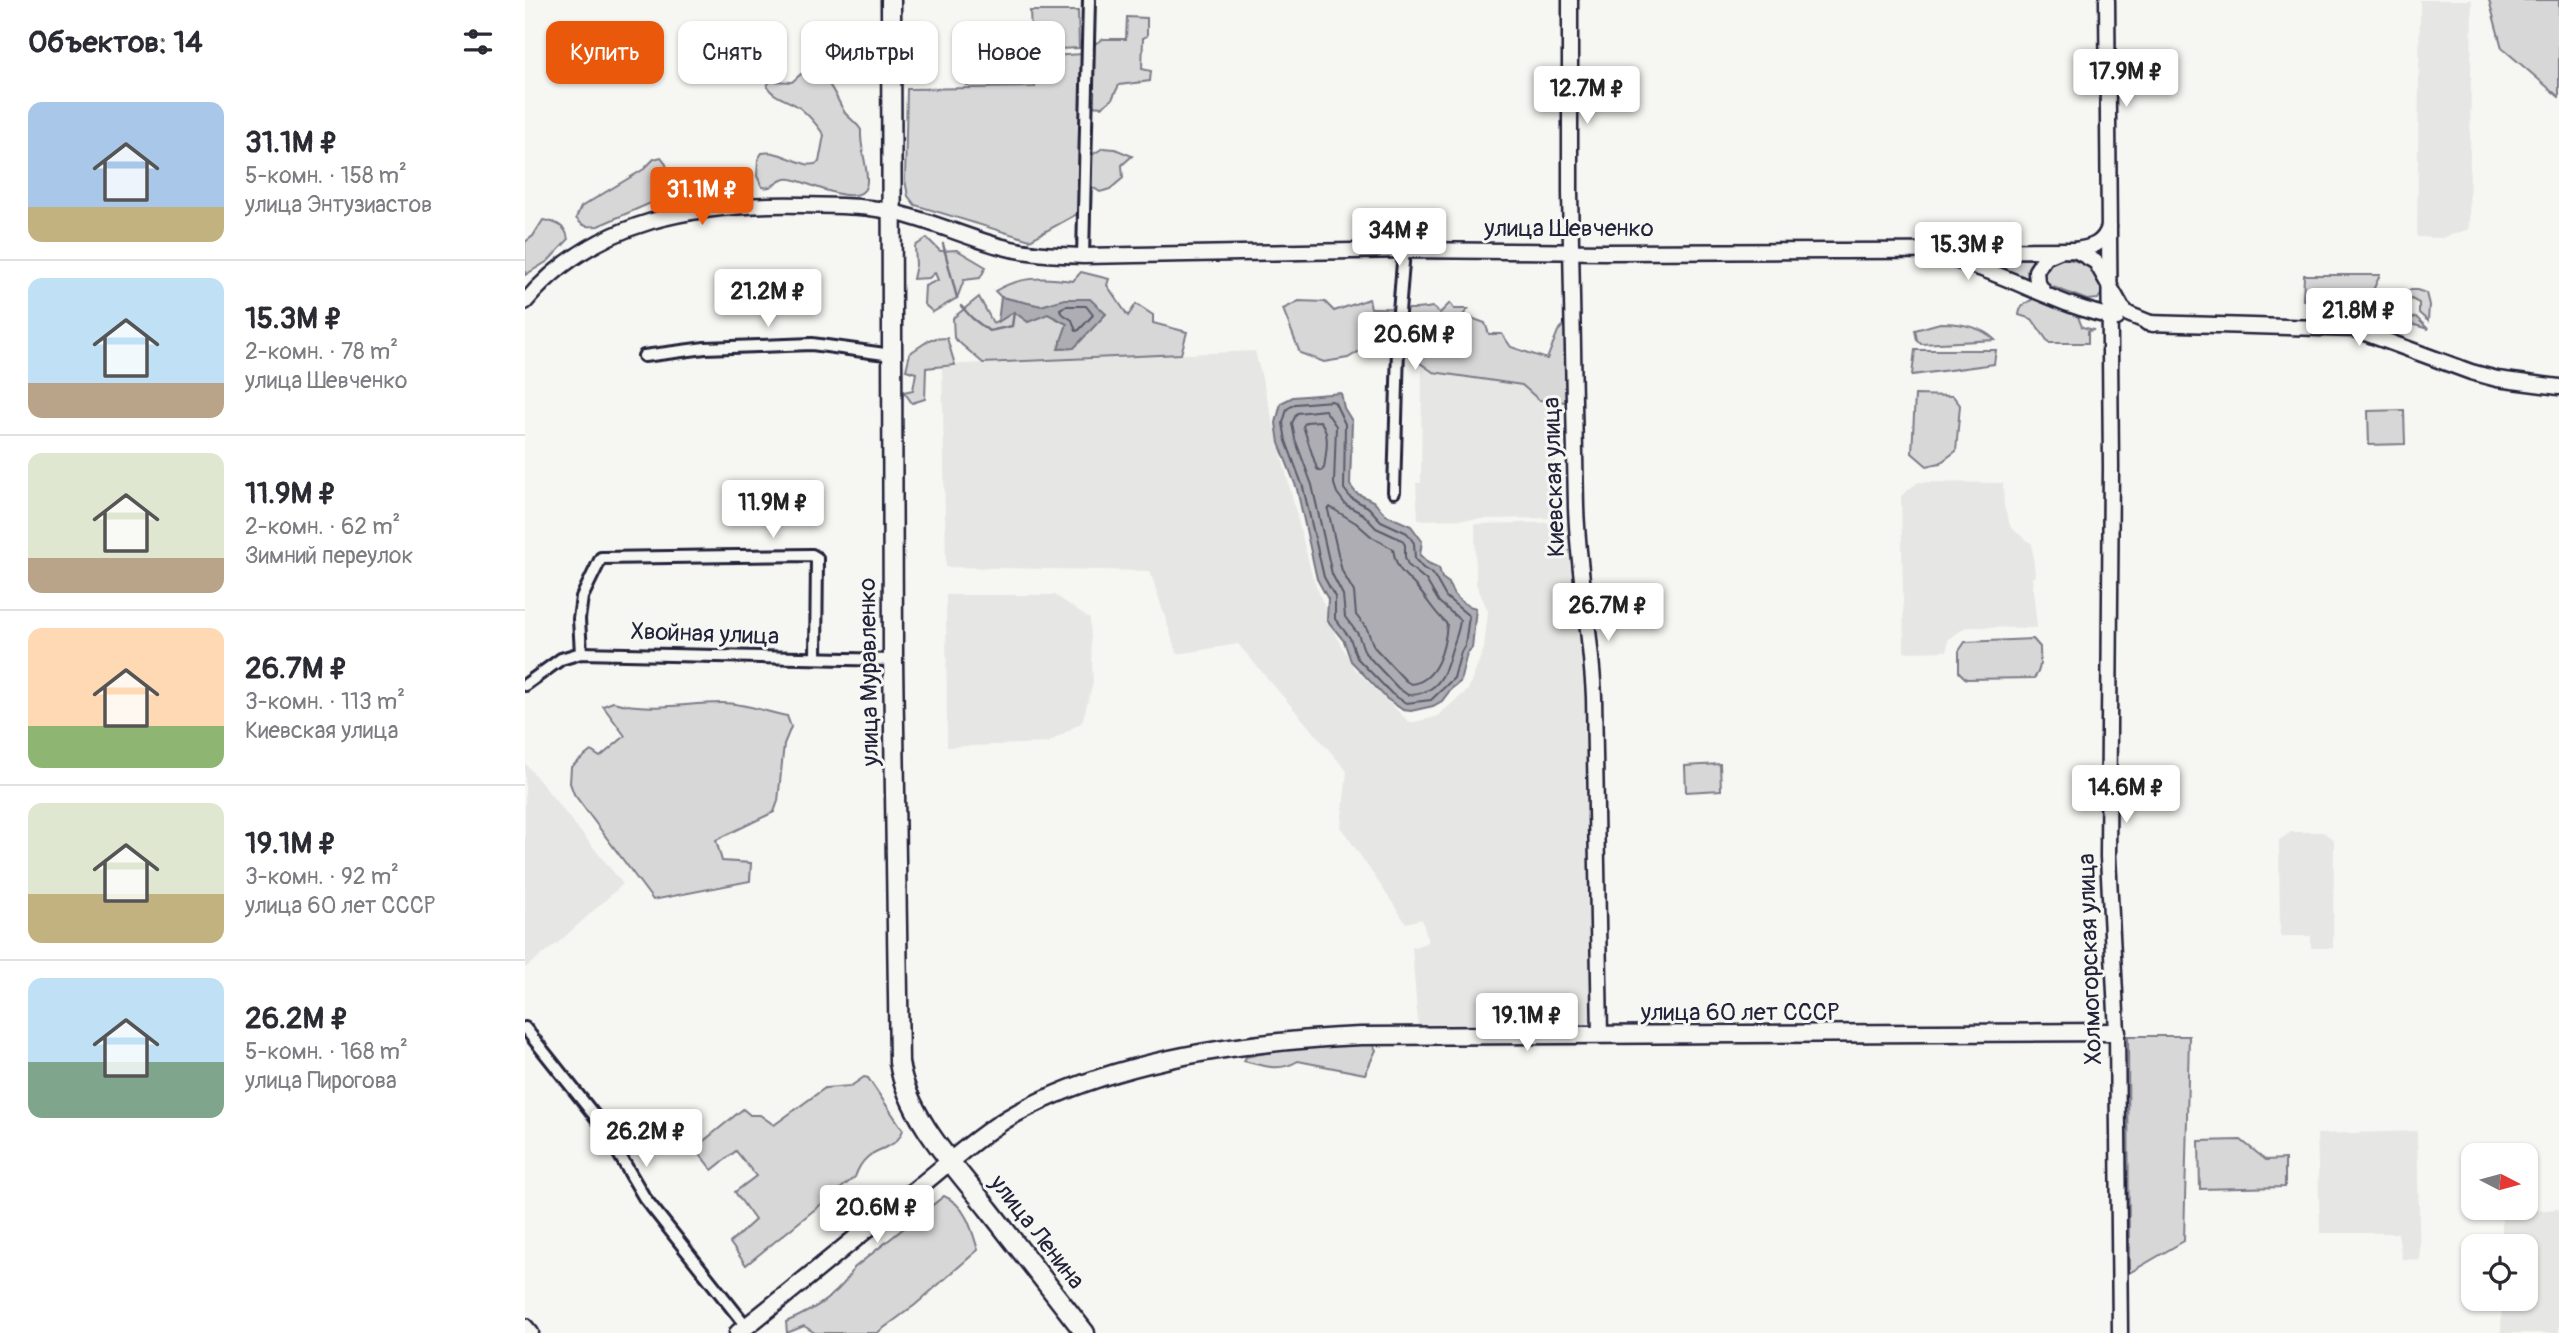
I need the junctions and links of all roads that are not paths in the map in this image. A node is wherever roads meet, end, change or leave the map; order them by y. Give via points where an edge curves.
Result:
1 (891, 0) edge
2 (1089, 0) edge
3 (1570, 0) edge
4 (2107, 0) edge
5 (892, 212) junction
6 (2110, 219) junction
7 (2071, 249) junction
8 (1403, 250) junction
9 (1916, 251) junction
10 (1571, 252) junction
11 (1083, 256) junction
12 (2111, 290) junction
13 (2045, 294) junction
14 (525, 302) edge
15 (2078, 306) junction
16 (2111, 317) junction
17 (2153, 324) junction
18 (892, 355) junction
19 (644, 356) dead end
20 (2559, 387) edge
21 (1394, 492) dead end
22 (581, 653) junction
23 (816, 658) junction
24 (893, 660) junction
25 (525, 685) edge
26 (525, 1028) edge
27 (2117, 1032) junction
28 (1600, 1035) junction
29 (951, 1161) junction
30 (525, 1326) edge
31 (742, 1330) edge
32 (531, 1333) edge
33 (1085, 1333) edge
34 (2120, 1333) edge

1 - 5 main road, улица Муравленко
2 - 11 street
3 - 10 street, Киевская улица
4 - 6 street, Холмогорская улица
5 - 11 street, улица Шевченко via 1002,247
5 - 14 street, улица Шевченко via 749,206 664,216 578,254
5 - 18 main road, улица Муравленко
6 - 7 street via 2102,240
6 - 12 street, Холмогорская улица
7 - 9 street
7 - 12 street via 2096,262
7 - 13 street via 2051,253 2038,266 2037,282
8 - 10 street, улица Шевченко
8 - 11 street, улица Шевченко
8 - 21 street
9 - 10 street, улица Шевченко
9 - 13 street via 1969,264
10 - 28 street, Киевская улица via 1577,545 1594,697
12 - 15 street via 2100,306
12 - 16 street, Холмогорская улица
12 - 17 street via 2128,314
13 - 15 street
15 - 16 street
16 - 17 street
16 - 27 street, Холмогорская улица via 2108,865
17 - 20 street via 2354,329 2484,376
18 - 19 street via 812,344 705,348
18 - 24 main road, улица Муравленко
22 - 23 street, Хвойная улица
22 - 23 street via 582,597 601,558 812,555 819,565
22 - 25 street, Хвойная улица via 561,659
23 - 24 street, Хвойная улица
24 - 29 main road, улица Муравленко via 899,1062 910,1102
26 - 31 street via 602,1125 644,1197
27 - 28 main road, улица 60 лет СССР
27 - 34 street, Холмогорская улица
28 - 29 main road, улица 60 лет СССР via 1361,1036 1208,1052 1114,1074 1039,1102 995,1127
29 - 31 main road, улица 60 лет СССР
29 - 33 main road, улица Ленина
30 - 32 street

